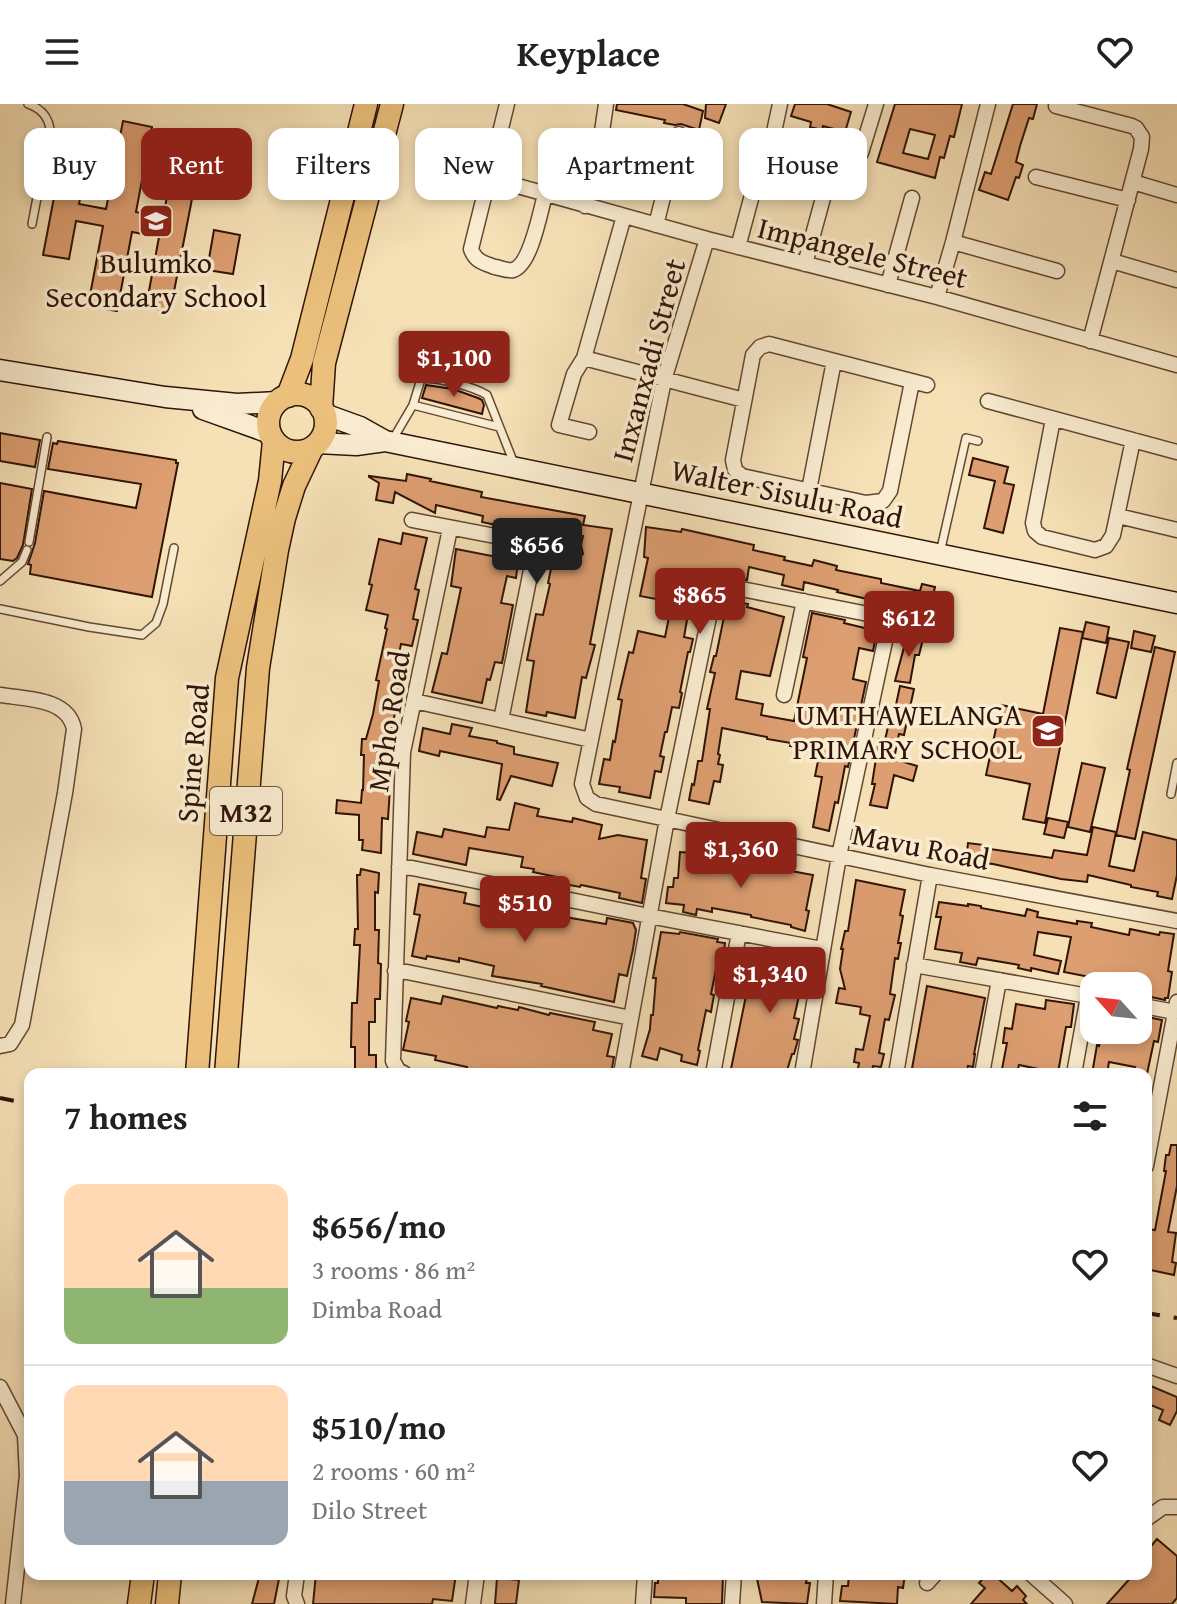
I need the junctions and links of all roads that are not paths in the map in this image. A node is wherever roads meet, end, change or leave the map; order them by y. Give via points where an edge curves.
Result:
1 (28, 104) edge
2 (366, 104) edge
3 (392, 104) edge
4 (507, 104) edge
5 (606, 104) edge
6 (876, 104) edge
7 (988, 104) edge
8 (777, 105) edge
9 (1056, 106) edge
10 (501, 128) edge
11 (1036, 177) dead end
12 (1133, 182) junction
13 (1177, 195) edge
14 (912, 198) dead end
15 (483, 200) edge
16 (544, 200) edge
17 (563, 200) edge
18 (662, 200) edge
19 (751, 200) edge
20 (822, 200) edge
21 (1128, 200) junction
22 (585, 206) junction
23 (624, 216) junction
24 (32, 224) dead end
25 (656, 225) junction
26 (707, 239) junction
27 (953, 242) junction
28 (738, 247) junction
29 (1112, 261) junction
30 (805, 264) junction
31 (1057, 271) dead end
32 (1177, 280) edge
33 (888, 285) junction
34 (937, 297) junction
35 (1090, 341) junction
36 (584, 358) junction
37 (834, 361) junction
38 (1177, 365) edge
39 (0, 370) edge
40 (664, 380) junction
41 (912, 382) junction
42 (927, 385) dead end
43 (165, 397) junction
44 (283, 399) junction
45 (744, 400) junction
46 (988, 401) dead end
47 (413, 405) junction
48 (323, 411) junction
49 (1053, 419) junction
50 (499, 427) junction
51 (589, 432) dead end
52 (47, 437) dead end
53 (272, 437) junction
54 (1133, 440) junction
55 (978, 441) dead end
56 (388, 442) junction
57 (315, 446) junction
58 (1177, 452) edge
59 (515, 468) junction
60 (809, 490) junction
61 (640, 494) junction
62 (1118, 516) junction
63 (412, 520) dead end
64 (450, 529) junction
65 (1177, 530) edge
66 (536, 545) junction
67 (174, 548) dead end
68 (573, 551) dead end
69 (939, 555) junction
70 (0, 581) edge
71 (804, 601) junction
72 (1177, 603) edge
73 (0, 609) edge
74 (890, 618) junction
75 (919, 624) dead end
76 (0, 695) edge
77 (784, 695) dead end
78 (414, 701) junction
79 (501, 720) junction
80 (591, 740) junction
81 (1177, 763) edge
82 (1171, 794) dead end
83 (667, 819) junction
84 (839, 856) junction
85 (399, 867) junction
86 (930, 875) junction
87 (649, 916) junction
88 (1177, 921) edge
89 (739, 933) junction
90 (822, 949) junction
91 (914, 965) junction
92 (395, 971) junction
93 (999, 980) junction
94 (1080, 995) edge
95 (1152, 1006) edge
96 (1176, 1007) edge
97 (631, 1018) junction
98 (1081, 1044) edge
99 (0, 1046) edge
100 (197, 1068) edge
101 (226, 1068) edge
102 (397, 1068) edge
103 (622, 1068) edge
104 (714, 1068) edge
105 (803, 1068) edge
106 (897, 1068) edge
107 (983, 1068) edge
108 (1075, 1068) edge
109 (1152, 1134) edge
110 (1152, 1367) edge
111 (1177, 1376) edge
112 (0, 1387) edge
113 (24, 1433) edge
114 (24, 1503) edge
115 (1177, 1507) edge
116 (1152, 1515) edge
117 (142, 1580) edge
118 (169, 1580) edge
119 (296, 1580) edge
120 (476, 1580) edge
121 (645, 1580) edge
122 (734, 1580) edge
123 (826, 1580) edge
124 (1038, 1580) edge
125 (13, 1604) edge
126 (139, 1604) edge
127 (167, 1604) edge
128 (297, 1604) edge
129 (473, 1604) edge
130 (643, 1604) edge
131 (732, 1604) edge
132 (824, 1604) edge
133 (1065, 1604) edge

1 - 24 lane via 42,112 50,129
2 - 44 main road, Spine Road / M32 via 302,359
3 - 48 main road, Spine Road / M32 via 324,363
4 - 10 street
5 - 22 street
6 - 8 street via 861,153 850,160 782,142 774,132
7 - 27 street
9 - 12 street via 1139,132 1142,143
11 - 21 street
12 - 13 street
12 - 21 street
14 - 33 street
15 - 16 street via 471,249 482,263 509,271 528,256
17 - 22 street, Impangele Street
18 - 25 street
19 - 28 street
20 - 30 street
21 - 29 street
22 - 23 street, Impangele Street
23 - 25 street, Impangele Street
23 - 36 street
25 - 26 street, Impangele Street
26 - 28 street, Impangele Street
26 - 40 street, Inxanxadi Street
27 - 31 street
27 - 34 street
28 - 30 street, Impangele Street
29 - 32 street
29 - 35 street
30 - 33 street, Impangele Street
33 - 34 street, Impangele Street
34 - 35 street, Impangele Street
35 - 38 street, Impangele Street
36 - 40 street
36 - 51 street via 559,425
37 - 41 street
37 - 45 street via 769,344 760,347 753,355
37 - 60 street
39 - 43 street
40 - 45 street
40 - 61 street, Inxanxadi Street
41 - 42 street
41 - 60 street via 890,491 883,501 866,503
43 - 44 street via 237,404
43 - 53 street
44 - 48 main road via 306,396
44 - 53 main road, Spine Road / M32 via 269,417
45 - 60 street via 735,470
46 - 49 street
47 - 50 lane
47 - 50 lane via 421,379 431,378 484,393
47 - 56 lane
48 - 56 street, Walter Sisulu Road
48 - 57 main road, Spine Road / M32 via 325,429
49 - 54 street
49 - 62 street via 1035,531 1095,550 1106,546
50 - 59 lane
52 - 70 lane via 28,546 22,562
53 - 57 main road via 292,452
53 - 100 main road, Spine Road / M32 via 270,481 227,678
54 - 58 street
54 - 62 street
55 - 69 lane via 966,438
56 - 57 street, Walter Sisulu Road
56 - 59 street, Walter Sisulu Road
57 - 101 main road, Spine Road / M32 via 284,518 258,668
59 - 61 street, Walter Sisulu Road
61 - 69 street, Walter Sisulu Road
61 - 80 street, Mavu Road
62 - 65 street
63 - 64 street
64 - 66 street
64 - 78 street, Mpho Road
66 - 68 street
66 - 79 street
67 - 73 lane via 163,604 156,623 142,635
69 - 72 street, Walter Sisulu Road
71 - 74 street
71 - 77 street
71 - 83 street via 726,586 714,593
74 - 75 street
74 - 84 street
76 - 99 street via 58,707 74,729 22,1025 10,1044
78 - 79 street
78 - 85 street, Mpho Road via 403,752
79 - 80 street
80 - 83 street, Mavu Road via 582,784 587,798
81 - 82 lane
83 - 84 street, Mavu Road
83 - 87 street
84 - 86 street, Mavu Road
84 - 90 street
85 - 87 street
85 - 92 street, Mpho Road
86 - 88 street, Mavu Road
86 - 91 street
87 - 89 street
87 - 97 street
89 - 90 street
89 - 104 street
90 - 105 street
91 - 93 street
91 - 106 street
92 - 97 street
92 - 102 street, Mpho Road
93 - 94 street
93 - 107 street
95 - 96 street
96 - 109 street
97 - 103 street
98 - 108 street
110 - 111 street
112 - 113 street
114 - 125 street
115 - 116 street via 1163,1507
117 - 126 main road
118 - 127 main road
119 - 128 street
120 - 129 street
121 - 130 street
122 - 131 street
123 - 132 street
124 - 133 street

